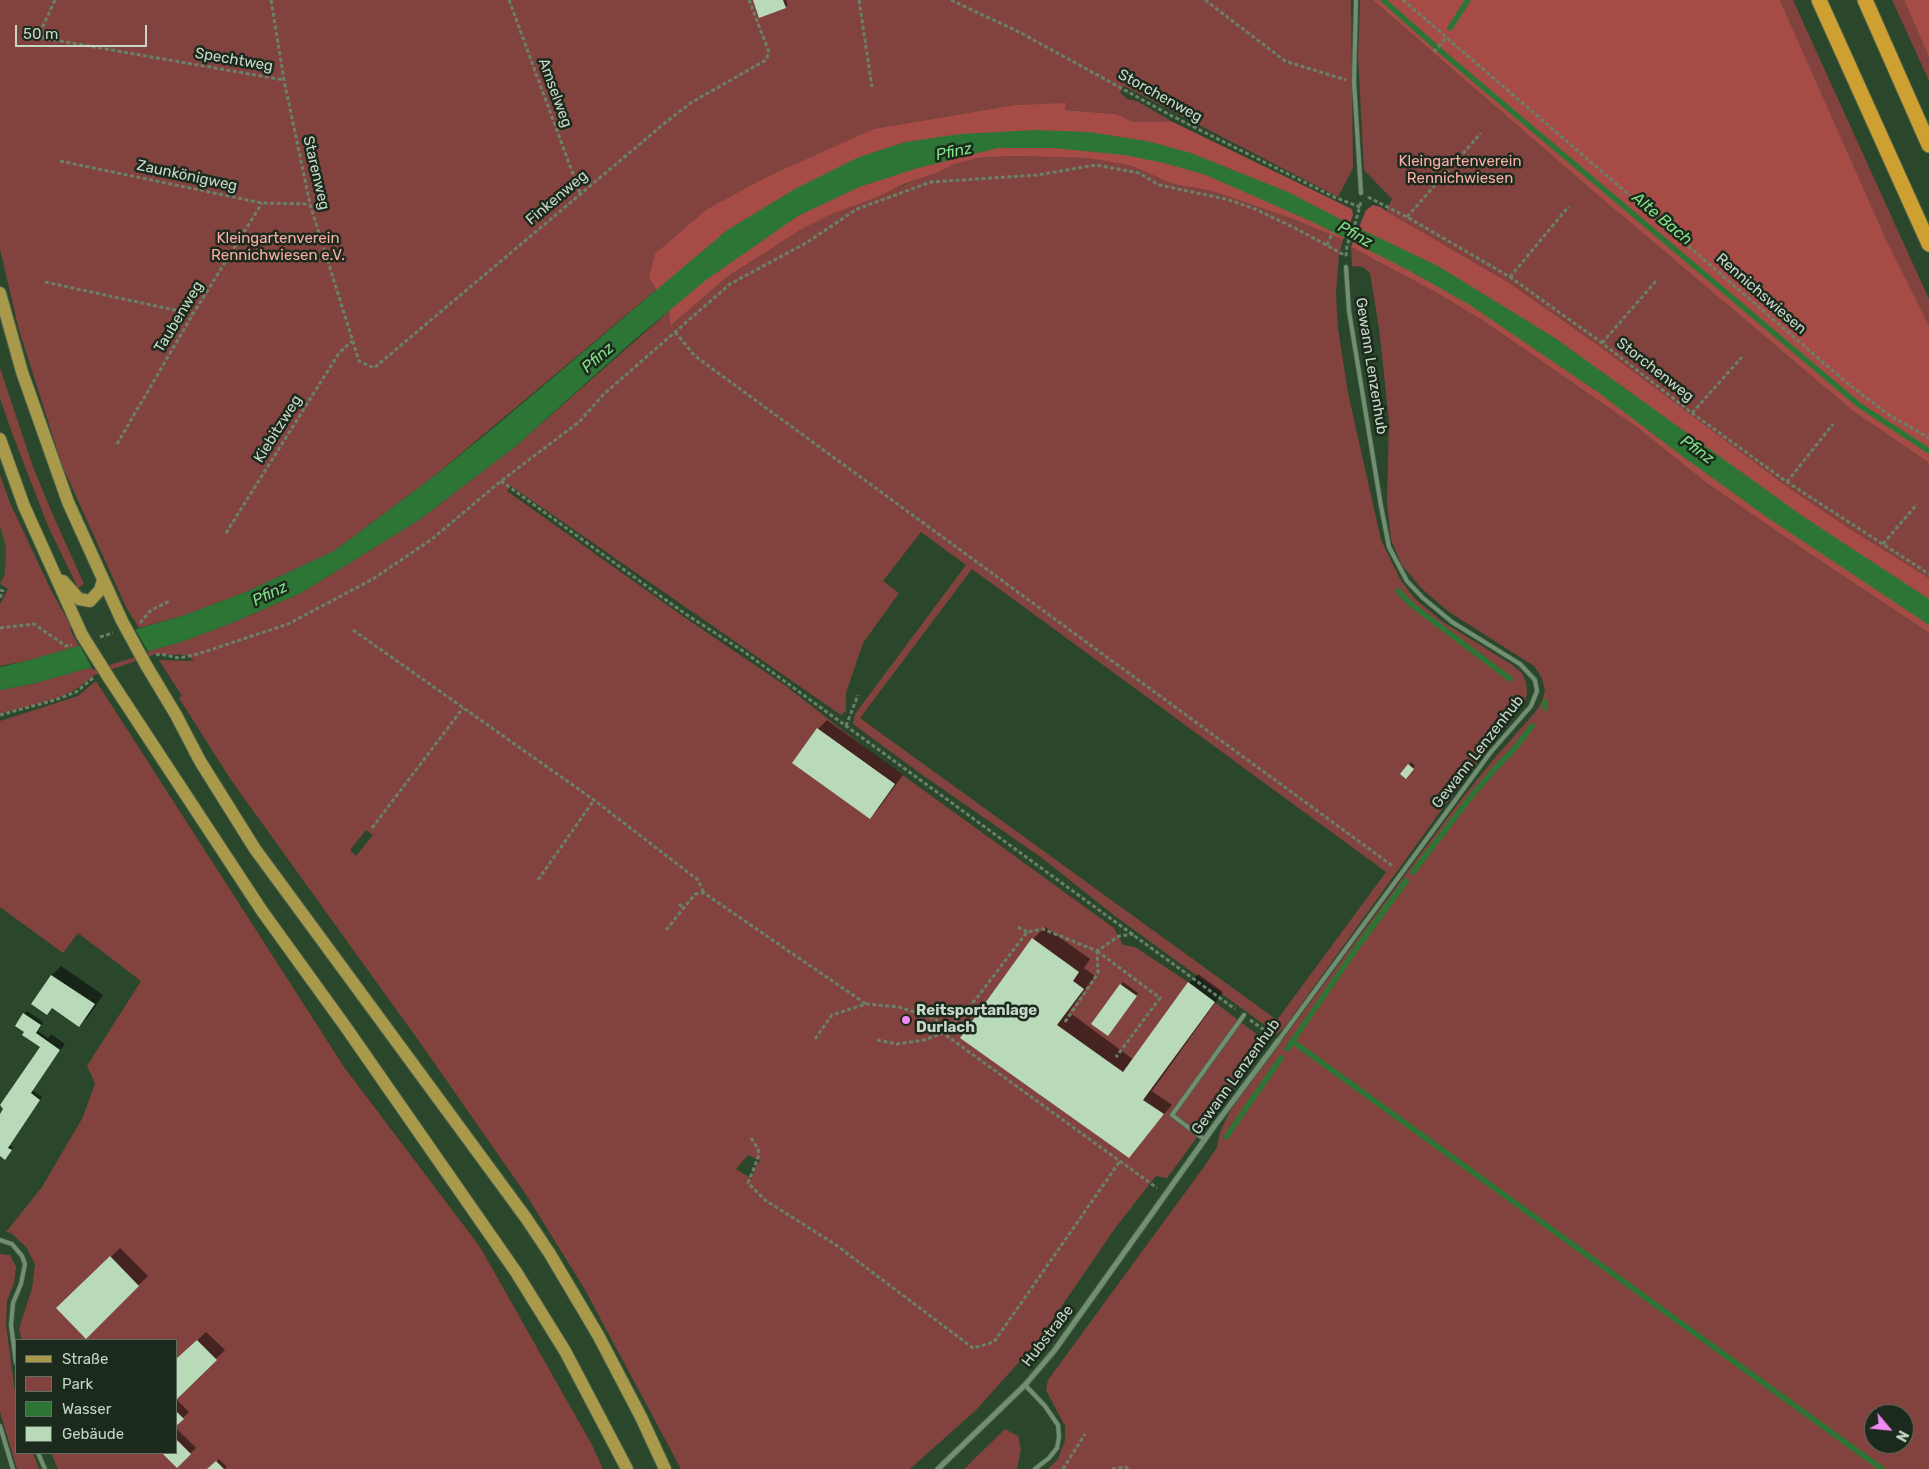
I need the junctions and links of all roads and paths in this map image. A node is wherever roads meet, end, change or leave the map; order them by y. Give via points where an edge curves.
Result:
1 (54, 0) edge
2 (271, 0) edge
3 (509, 0) edge
4 (748, 0) edge
5 (859, 0) edge
6 (951, 0) edge
7 (1205, 0) edge
8 (1356, 0) edge
9 (1403, 0) edge
10 (1819, 0) edge
11 (1865, 0) edge
12 (1446, 38) junction
13 (1434, 52) dead end
14 (284, 80) junction
15 (1354, 82) junction
16 (872, 87) dead end
17 (1481, 133) dead end
18 (1929, 146) edge
19 (60, 161) dead end
20 (580, 193) junction
21 (1361, 193) junction
22 (262, 203) junction
23 (310, 204) junction
24 (1569, 206) dead end
25 (1360, 207) junction
26 (1407, 217) junction
27 (1333, 232) dead end
28 (1929, 244) edge
29 (1327, 245) junction
30 (1347, 245) dead end
31 (1346, 256) dead end
32 (1346, 267) dead end
33 (1510, 277) junction
34 (1656, 281) dead end
35 (45, 282) dead end
36 (0, 293) edge
37 (193, 314) junction
38 (675, 332) junction
39 (352, 341) junction
40 (1602, 343) junction
41 (1742, 357) dead end
42 (374, 368) joint
43 (1692, 413) junction
44 (1833, 424) dead end
45 (1929, 438) edge
46 (0, 439) edge
47 (117, 444) dead end
48 (501, 481) junction
49 (1787, 482) junction
50 (1917, 504) dead end
51 (226, 533) dead end
52 (1884, 544) junction
53 (54, 573) junction
54 (1929, 574) edge
55 (103, 580) junction
56 (0, 590) edge
57 (0, 598) edge
58 (170, 601) dead end
59 (138, 625) dead end
60 (122, 626) junction
61 (0, 628) edge
62 (353, 630) dead end
63 (85, 639) junction
64 (148, 661) junction
65 (94, 677) dead end
66 (858, 695) dead end
67 (463, 708) junction
68 (0, 715) edge
69 (846, 726) junction
70 (594, 800) junction
71 (372, 828) dead end
72 (1402, 872) junction
73 (538, 880) dead end
74 (704, 892) junction
75 (679, 904) dead end
76 (684, 908) junction
77 (1018, 927) dead end
78 (666, 930) dead end
79 (1027, 932) junction
80 (1134, 934) junction
81 (1097, 951) junction
82 (866, 1004) junction
83 (1244, 1015) junction
84 (1065, 1022) dead end
85 (943, 1033) junction
86 (815, 1039) dead end
87 (877, 1040) dead end
88 (1278, 1040) junction
89 (1116, 1057) dead end
90 (751, 1138) dead end
91 (1205, 1140) junction
92 (1120, 1161) junction
93 (1166, 1194) junction
94 (1160, 1203) joint
95 (0, 1240) edge
96 (15, 1354) edge
97 (1025, 1385) junction
98 (0, 1426) edge
99 (1084, 1434) dead end
100 (38, 1454) edge
101 (13, 1469) edge
102 (45, 1469) edge
103 (627, 1469) edge
104 (665, 1469) edge
105 (938, 1469) edge
106 (1035, 1469) edge
107 (1063, 1469) edge
108 (1112, 1469) edge
109 (1128, 1469) edge

1 - 14 path, Spechtweg via 41,30 43,38
2 - 14 path, Starenweg
3 - 20 path, Amselweg
4 - 20 path, Finkenweg via 769,52 766,60 692,102
5 - 16 path
6 - 25 path, Storchenweg via 1021,33 1170,115
7 - 15 path via 1285,61
8 - 15 lane
9 - 12 path, Rennichswiesen
10 - 28 highway
11 - 18 highway
12 - 13 path
12 - 45 path, Rennichswiesen via 1847,383 1889,415
14 - 23 path, Starenweg
15 - 21 lane
17 - 26 path
19 - 22 path, Zaunkönigweg
20 - 42 path, Finkenweg
21 - 25 path
21 - 26 path, Storchenweg
22 - 23 path, Zaunkönigweg
22 - 37 path, Taubenweg
23 - 39 path, Starenweg
24 - 33 path
25 - 30 path
26 - 33 path, Storchenweg
27 - 29 path
29 - 31 path
29 - 38 path via 1255,209 1226,199 1159,185 1139,173 1096,165 1037,175 931,182 857,209 806,243 730,284
32 - 72 lane, Gewann Lenzenhub via 1349,311 1389,546 1408,581 1423,598 1452,622 1520,664 1535,680 1537,691 1531,706 1490,752
33 - 40 path, Storchenweg
34 - 40 path
35 - 37 path
36 - 55 main road via 40,427 68,502
37 - 47 path, Taubenweg
38 - 48 path via 604,394 579,422
38 - 72 path via 695,356 751,398
39 - 42 path, Starenweg via 359,361
39 - 51 path, Kiebitzweg via 339,353
40 - 43 path, Storchenweg
41 - 43 path
43 - 49 path, Storchenweg
44 - 49 path
46 - 53 main road via 24,506
48 - 64 path via 432,540 373,578 288,624 198,654 179,658 160,654
48 - 69 path
49 - 52 path, Storchenweg
50 - 52 path
52 - 54 path, Storchenweg
53 - 55 main road via 79,599 84,600 96,596
53 - 63 main road
55 - 60 main road
56 - 57 path via 3,591
58 - 59 path via 151,610
60 - 63 path
60 - 64 main road, bridge
61 - 63 path via 34,624 66,646
62 - 67 path
63 - 103 main road, bridge via 262,911 516,1272 565,1351
64 - 104 main road via 200,761 255,849 550,1254 598,1335
65 - 68 path via 76,692
66 - 69 path
67 - 70 path
67 - 71 path
69 - 80 path
70 - 73 path
70 - 74 path via 698,880
72 - 88 lane, Gewann Lenzenhub
74 - 76 path via 695,894
74 - 82 path
75 - 76 path
76 - 78 path
77 - 79 path
79 - 81 path via 1043,929
79 - 85 path via 976,999
80 - 81 path via 1119,936
80 - 83 path
81 - 84 path via 1098,974
81 - 89 path via 1160,998
82 - 85 path via 900,1006 936,1019
82 - 86 path via 832,1015
83 - 88 path
83 - 91 lane via 1172,1116
85 - 87 path via 897,1044
85 - 92 path
88 - 91 street, Gewann Lenzenhub
90 - 92 path via 759,1155 748,1183 765,1200 836,1245 973,1348 994,1342
91 - 93 street, Gewann Lenzenhub
92 - 93 path
93 - 94 street, Gewann Lenzenhub
94 - 97 street, Hubstraße via 1054,1351
95 - 96 lane via 12,1244 25,1264 13,1303
97 - 105 street, Hubstraße
97 - 106 lane via 1058,1426 1057,1448
98 - 101 lane
99 - 107 path
100 - 102 lane
108 - 109 path

